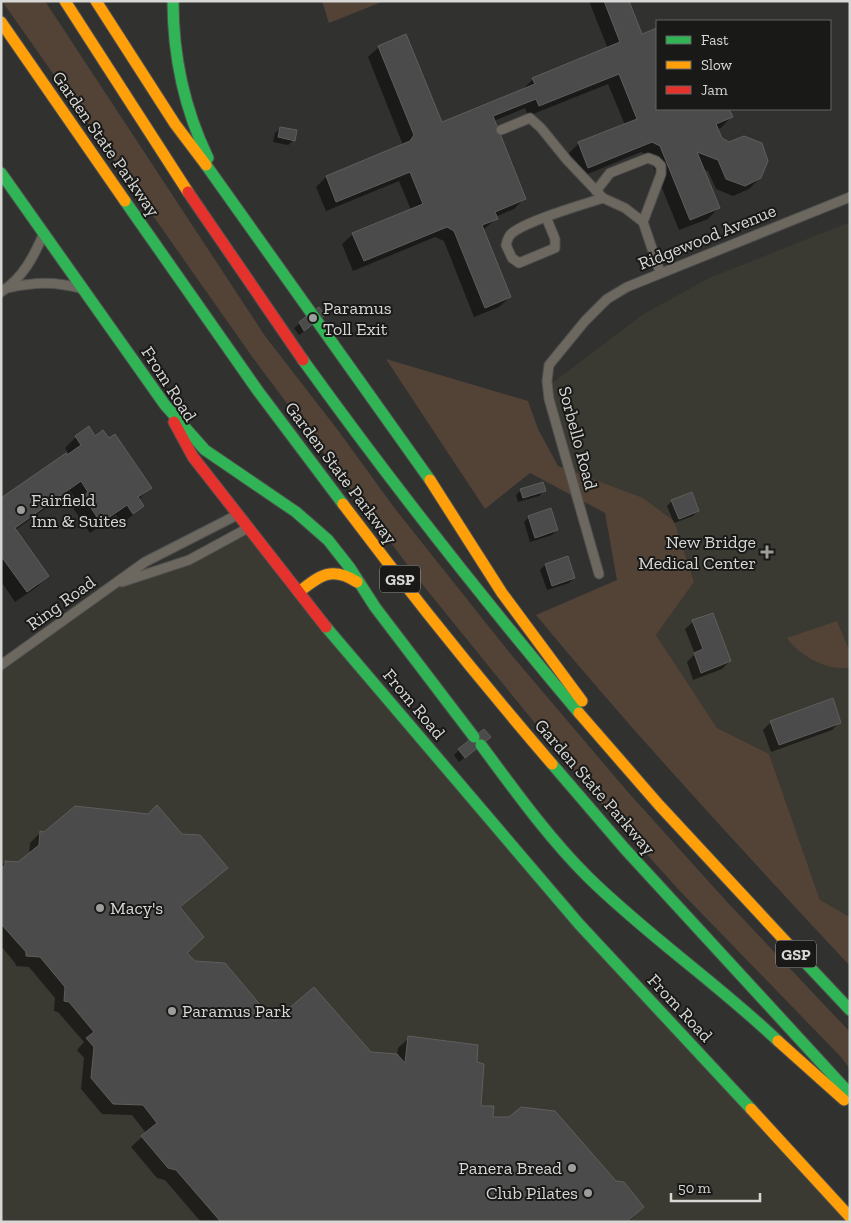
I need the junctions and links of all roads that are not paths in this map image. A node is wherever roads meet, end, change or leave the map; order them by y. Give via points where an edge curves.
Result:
1 (65, 1) edge
2 (96, 1) edge
3 (173, 1) edge
4 (1, 22) edge
5 (501, 130) dead end
6 (1, 173) edge
7 (596, 190) junction
8 (227, 193) junction
9 (850, 197) edge
10 (603, 198) junction
11 (546, 217) junction
12 (643, 222) junction
13 (44, 232) junction
14 (660, 272) junction
15 (83, 289) junction
16 (4, 290) edge
17 (585, 321) joint
18 (165, 405) junction
19 (237, 515) junction
20 (248, 528) junction
21 (599, 574) dead end
22 (115, 584) junction
23 (360, 585) junction
24 (299, 592) junction
25 (1, 665) edge
26 (640, 783) junction
27 (850, 1010) edge
28 (850, 1094) edge
29 (850, 1105) edge
30 (850, 1217) edge

1 - 26 main road, Garden State Parkway / GSP via 205,218 316,377 457,562 556,686
2 - 8 main road via 175,124
3 - 8 main road via 173,39 183,94 203,148
4 - 28 main road, Garden State Parkway / GSP via 258,391 450,643 625,849
5 - 7 street via 530,118
6 - 13 main road, From Road
7 - 10 street
7 - 12 street via 610,173 648,158 656,161 661,166 661,174
8 - 26 main road via 422,467 510,606
9 - 14 street, Ridgewood Avenue
10 - 11 street
10 - 12 street via 625,208
11 - 11 street via 509,235 506,244 512,258 519,263 555,248 555,239
12 - 14 street
13 - 15 main road, From Road
13 - 16 street via 32,259
14 - 17 street, Ridgewood Avenue via 607,299
15 - 16 street via 40,282
15 - 18 main road, From Road
17 - 21 street, Sorbello Road via 549,365 547,381 549,399
18 - 19 main road, From Road via 193,457
18 - 23 main road via 205,450 317,529
19 - 20 main road, From Road
19 - 22 street, Ring Road via 145,562
20 - 22 street via 189,560
20 - 24 main road, From Road
22 - 25 street, Ring Road
23 - 24 main road via 345,574 332,572 316,578
23 - 29 main road via 538,820 588,877 650,933 738,1004
24 - 30 main road, From Road via 488,820 579,924
26 - 27 main road, Garden State Parkway / GSP

